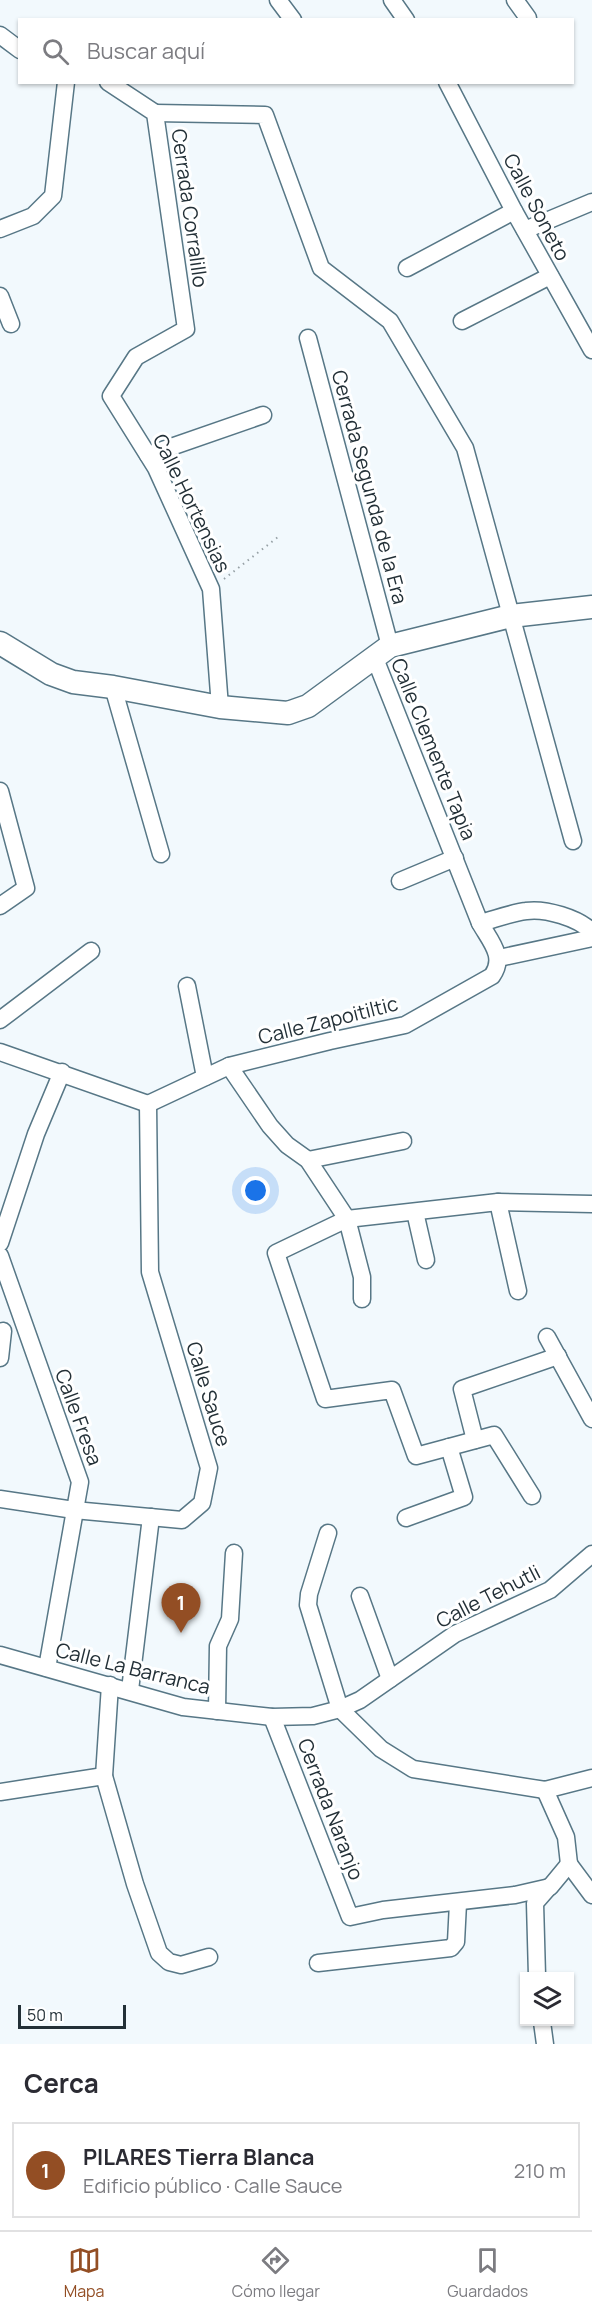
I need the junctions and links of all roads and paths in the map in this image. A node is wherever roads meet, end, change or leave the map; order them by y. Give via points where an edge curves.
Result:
1 (278, 0) edge
2 (392, 0) edge
3 (515, 0) edge
4 (292, 18) edge
5 (405, 18) edge
6 (528, 18) edge
7 (0, 36) edge
8 (18, 49) edge
9 (66, 84) edge
10 (111, 84) edge
11 (448, 84) edge
12 (155, 113) junction
13 (592, 202) edge
14 (514, 211) junction
15 (0, 229) edge
16 (525, 230) junction
17 (407, 268) dead end
18 (550, 276) junction
19 (0, 296) edge
20 (462, 321) dead end
21 (11, 324) dead end
22 (308, 338) dead end
23 (592, 350) edge
24 (111, 396) joint
25 (262, 414) dead end
26 (148, 455) junction
27 (278, 537) dead end
28 (211, 589) junction
29 (592, 607) edge
30 (511, 616) junction
31 (0, 643) edge
32 (382, 651) junction
33 (113, 687) junction
34 (220, 707) junction
35 (0, 791) edge
36 (573, 841) dead end
37 (161, 854) dead end
38 (455, 858) junction
39 (400, 881) dead end
40 (0, 906) edge
41 (480, 923) junction
42 (592, 932) edge
43 (592, 938) edge
44 (91, 951) dead end
45 (499, 958) junction
46 (187, 986) dead end
47 (0, 1020) edge
48 (0, 1052) edge
49 (229, 1066) junction
50 (62, 1072) junction
51 (205, 1077) junction
52 (148, 1104) junction
53 (403, 1141) dead end
54 (308, 1160) junction
55 (498, 1202) junction
56 (592, 1204) edge
57 (415, 1212) junction
58 (347, 1219) junction
59 (0, 1243) edge
60 (0, 1256) edge
61 (426, 1260) dead end
62 (518, 1290) dead end
63 (362, 1299) dead end
64 (3, 1331) dead end
65 (547, 1337) dead end
66 (558, 1356) junction
67 (0, 1358) edge
68 (592, 1419) edge
69 (475, 1440) junction
70 (449, 1447) junction
71 (532, 1496) dead end
72 (0, 1499) edge
73 (74, 1510) junction
74 (151, 1517) junction
75 (406, 1518) dead end
76 (328, 1533) dead end
77 (234, 1553) dead end
78 (592, 1554) edge
79 (360, 1596) dead end
80 (0, 1655) edge
81 (47, 1668) junction
82 (390, 1679) junction
83 (110, 1685) junction
84 (130, 1690) junction
85 (339, 1709) junction
86 (217, 1711) junction
87 (272, 1717) junction
88 (104, 1776) junction
89 (592, 1778) edge
90 (544, 1790) junction
91 (0, 1792) edge
92 (569, 1864) junction
93 (550, 1887) junction
94 (592, 1895) edge
95 (458, 1903) junction
96 (209, 1957) dead end
97 (318, 1963) dead end
98 (537, 1972) edge
99 (543, 2026) edge
100 (545, 2044) edge

1 - 4 street
2 - 5 street
3 - 6 street
7 - 8 street
9 - 15 street via 53,196 33,216
10 - 12 street, Cerrada Corralillo
11 - 14 street, Calle Soneto
12 - 24 street, Cerrada Corralillo via 186,329 136,357
12 - 30 street via 265,115 321,268 390,321 465,447
13 - 16 street
14 - 16 street, Calle Soneto
14 - 17 street
16 - 18 street, Calle Soneto
18 - 20 street
18 - 23 street, Calle Soneto
19 - 21 street
22 - 32 street, Cerrada Segunda de la Era
24 - 26 street, Calle Hortensias
25 - 26 street
26 - 28 street, Calle Hortensias
27 - 28 path
28 - 34 street, Calle Hortensias
29 - 30 street
30 - 32 street
30 - 36 street
31 - 33 street via 51,674 73,682
32 - 34 street via 308,706 288,713
32 - 38 street, Calle Clemente Tapia
33 - 34 street
33 - 37 street
35 - 40 street via 26,888
38 - 39 street
38 - 41 street, Calle Clemente Tapia
41 - 42 street via 528,910 569,917
41 - 45 street
43 - 45 street
44 - 47 street
45 - 49 street, Calle Zapoitiltic via 492,976 405,1025
46 - 51 street
48 - 50 street
49 - 51 street, Calle Zapoitiltic
49 - 54 street via 270,1126
50 - 52 street
50 - 59 street via 36,1134
51 - 52 street, Calle Zapoitiltic
52 - 74 street, Calle Sauce via 150,1272 209,1468 202,1503 182,1520
53 - 54 street
54 - 58 street
55 - 56 street
55 - 57 street
55 - 62 street
57 - 58 street
57 - 61 street
58 - 63 street via 362,1277
58 - 70 street via 276,1252 325,1399 392,1390 416,1456
60 - 73 street, Calle Fresa via 80,1482
64 - 67 street
65 - 66 street
66 - 68 street
66 - 69 street via 462,1389
69 - 70 street
69 - 71 street via 494,1435
70 - 75 street via 464,1497
72 - 73 street, Calle Sauce
73 - 74 street, Calle Sauce
73 - 81 street, Calle Fresa
74 - 84 street
76 - 85 street via 308,1605
77 - 86 street via 230,1619 218,1646
78 - 82 street, Calle Tehutli via 550,1590 455,1634
79 - 82 street
80 - 81 street, Calle La Barranca
81 - 83 street, Calle La Barranca
82 - 85 street, Calle Tehutli
83 - 84 street, Calle La Barranca
83 - 88 street
84 - 86 street, Calle La Barranca via 183,1707
85 - 87 street, Calle La Barranca via 313,1716
85 - 90 street via 381,1749 413,1769
86 - 87 street, Calle La Barranca
87 - 95 street, Cerrada Naranjo via 350,1917
88 - 91 street
88 - 96 street via 159,1953 169,1962 181,1965
89 - 90 street
90 - 92 street via 566,1837
92 - 93 street
92 - 94 street
93 - 95 street
93 - 98 street via 535,1903
95 - 97 street via 456,1942 451,1948
99 - 100 street

